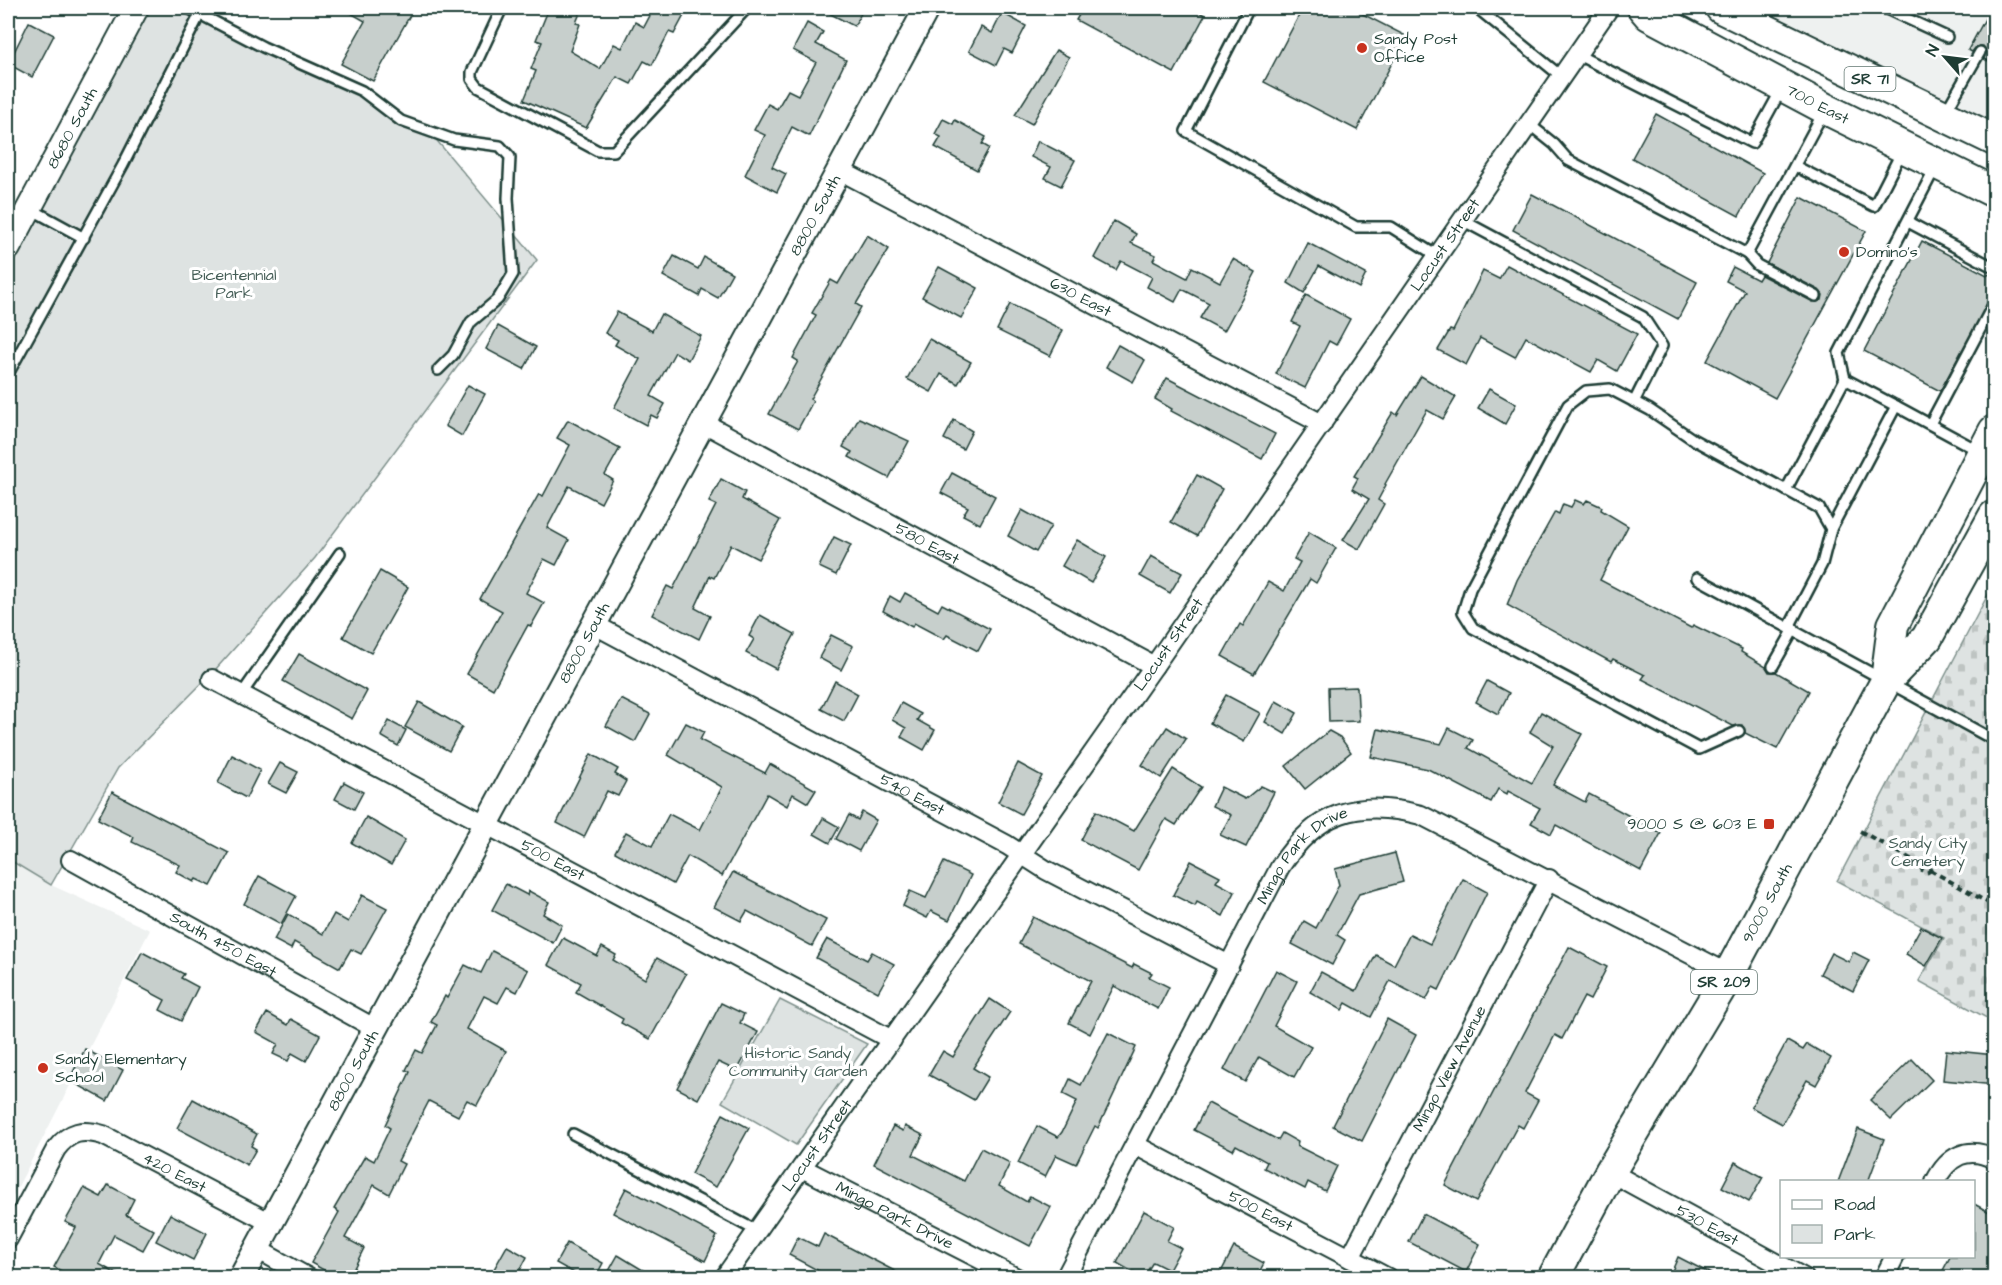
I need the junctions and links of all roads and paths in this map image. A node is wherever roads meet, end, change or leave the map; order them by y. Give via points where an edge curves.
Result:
1 (136, 8) edge
2 (188, 8) edge
3 (502, 8) edge
4 (747, 8) edge
5 (927, 8) edge
6 (1249, 8) edge
7 (1477, 8) edge
8 (1610, 8) edge
9 (1643, 8) edge
10 (1721, 8) edge
11 (1884, 8) edge
12 (200, 14) junction
13 (1947, 37) dead end
14 (1980, 52) dead end
15 (1578, 55) junction
16 (1562, 77) junction
17 (1783, 86) junction
18 (1826, 109) junction
19 (1943, 115) junction
20 (1529, 124) junction
21 (1995, 140) edge
22 (1904, 148) junction
23 (1937, 164) junction
24 (1795, 166) junction
25 (838, 170) junction
26 (1995, 192) edge
27 (19, 217) edge
28 (1462, 220) junction
29 (1908, 222) junction
30 (84, 238) junction
31 (8, 248) edge
32 (1747, 254) junction
33 (1437, 256) junction
34 (1994, 267) edge
35 (1816, 296) dead end
36 (1995, 303) edge
37 (438, 370) dead end
38 (8, 374) edge
39 (1845, 379) junction
40 (1634, 402) junction
41 (1896, 406) junction
42 (702, 422) junction
43 (1322, 424) junction
44 (1930, 424) junction
45 (1989, 442) edge
46 (1786, 490) junction
47 (1995, 516) edge
48 (1831, 529) junction
49 (340, 553) dead end
50 (1697, 578) dead end
51 (593, 624) junction
52 (1791, 628) junction
53 (1154, 666) junction
54 (1773, 666) dead end
55 (212, 679) dead end
56 (1886, 681) junction
57 (241, 695) junction
58 (1739, 731) dead end
59 (1995, 740) edge
60 (485, 824) junction
61 (1860, 831) dead end
62 (1022, 855) junction
63 (71, 860) dead end
64 (1549, 879) junction
65 (1995, 906) edge
66 (1229, 965) junction
67 (1729, 974) junction
68 (376, 1029) junction
69 (892, 1040) junction
70 (573, 1134) dead end
71 (1135, 1145) junction
72 (1995, 1159) edge
73 (802, 1167) junction
74 (1610, 1172) junction
75 (1936, 1180) edge
76 (271, 1223) junction
77 (757, 1231) junction
78 (8, 1239) edge
79 (257, 1249) junction
80 (1350, 1258) junction
81 (1894, 1258) edge
82 (241, 1278) edge
83 (309, 1278) edge
84 (724, 1278) edge
85 (1017, 1278) edge
86 (1065, 1278) edge
87 (1388, 1278) edge
88 (1553, 1278) edge
89 (1804, 1278) edge
90 (1884, 1278) edge

1 - 27 street, 8680 South
2 - 12 lane
3 - 4 lane via 472,79 478,87 598,151 614,151
5 - 25 street, 8800 South
6 - 33 lane via 1186,131 1356,227 1391,227
7 - 16 lane
8 - 15 street, Locust Street
9 - 17 main road, 700 East / SR 71 via 1649,15
10 - 19 main road, SR 71
11 - 13 lane
12 - 30 lane
12 - 37 lane via 362,91 401,121 454,140 500,146 510,157 508,198 513,274 498,299 471,322 453,355
14 - 19 lane
15 - 16 street, Locust Street
15 - 17 lane via 1752,143
16 - 20 street, Locust Street
17 - 18 main road, 700 East / SR 71
18 - 22 main road, 700 East / SR 71
18 - 24 lane
19 - 21 main road, SR 71
20 - 28 street, Locust Street
20 - 32 lane via 1568,160
22 - 23 main road, 700 East / SR 71
22 - 24 lane via 1874,206
23 - 26 main road, 700 East / SR 71
23 - 29 lane
24 - 32 lane
25 - 42 street, 8800 South
25 - 43 street, 630 East
27 - 30 lane
27 - 31 street, 8680 South
28 - 33 street, Locust Street
28 - 40 lane via 1643,317 1662,346
29 - 34 lane
29 - 39 lane via 1839,353
30 - 38 lane
32 - 35 lane via 1757,264
33 - 43 street, Locust Street
36 - 44 lane
39 - 41 lane
39 - 46 lane
40 - 46 lane
40 - 58 lane via 1610,389 1586,391 1568,405 1470,589 1464,612 1473,627 1699,748
41 - 44 lane
41 - 48 lane
42 - 51 street, 8800 South
42 - 53 street, 580 East
43 - 53 street, Locust Street
44 - 45 lane
45 - 56 main road, 9000 South / SR 209 via 1893,625
46 - 48 lane via 1819,508
47 - 56 main road, 9000 South / SR 209 via 1927,638
48 - 52 lane via 1822,564
49 - 57 lane
50 - 52 lane
51 - 60 street, 8800 South
51 - 62 street, 540 East
52 - 54 lane
52 - 56 lane
53 - 62 street, Locust Street
55 - 57 street, 500 East
56 - 59 lane
56 - 67 main road, 9000 South / SR 209
57 - 60 street, 500 East
60 - 68 street, 8800 South
60 - 69 street, 500 East
61 - 65 path via 1922,866 1925,872 1930,870
62 - 66 street, 540 East
62 - 69 street, Locust Street
63 - 68 street, South 450 East
64 - 66 street, Mingo Park Drive via 1421,815 1382,808 1351,810 1329,818 1293,847
64 - 67 street, Mingo Park Drive
64 - 80 street, Mingo View Avenue
66 - 71 street, Mingo Park Drive
67 - 74 main road, 9000 South / SR 209
68 - 76 street, 8800 South
69 - 73 street, Locust Street
70 - 77 lane
71 - 80 street, 500 East
71 - 86 street, Mingo Park Drive
72 - 75 street via 1974,1152 1959,1154 1948,1161
73 - 77 street, Locust Street
73 - 85 street, Mingo Park Drive
74 - 88 main road, 9000 South / SR 209
74 - 89 street, 530 East
76 - 78 street, 420 East via 89,1131 65,1137
76 - 79 street, 8800 South
77 - 84 street, Locust Street
79 - 82 street, 8800 South
79 - 83 street
80 - 87 street, 500 East
81 - 90 street

